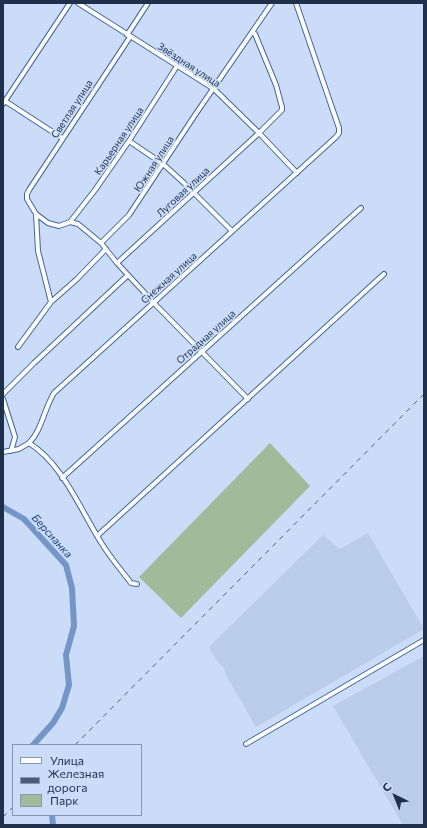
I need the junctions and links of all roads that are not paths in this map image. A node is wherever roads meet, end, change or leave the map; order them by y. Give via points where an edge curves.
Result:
1 (70, 3) edge
2 (78, 3) edge
3 (148, 3) edge
4 (272, 3) edge
5 (296, 3) edge
6 (252, 32) junction
7 (128, 36) junction
8 (177, 66) junction
9 (214, 89) junction
10 (4, 102) edge
11 (259, 133) junction
12 (62, 138) junction
13 (129, 141) junction
14 (163, 164) junction
15 (297, 173) junction
16 (194, 193) junction
17 (360, 208) dead end
18 (36, 214) junction
19 (70, 222) junction
20 (232, 231) junction
21 (101, 243) junction
22 (106, 249) junction
23 (117, 263) junction
24 (384, 274) dead end
25 (128, 275) junction
26 (51, 302) junction
27 (153, 302) junction
28 (18, 347) dead end
29 (203, 352) junction
30 (3, 394) edge
31 (3, 399) edge
32 (248, 399) junction
33 (29, 443) junction
34 (12, 451) junction
35 (3, 452) edge
36 (62, 478) junction
37 (97, 536) junction
38 (137, 584) dead end
39 (424, 640) edge
40 (246, 744) dead end

1 - 10 street
2 - 7 street, Звёздная улица
3 - 7 street, Светлая улица
4 - 6 street, Южная улица
5 - 15 street, Снежная улица via 339,128 336,137
6 - 9 street, Южная улица
6 - 11 street, Луговая улица via 276,85 282,107 279,114
7 - 8 street, Звёздная улица
7 - 12 street, Светлая улица
8 - 9 street, Звёздная улица
8 - 13 street, Карьерная улица
9 - 11 street, Звёздная улица
9 - 14 street, Южная улица
10 - 12 street
11 - 15 street, Звёздная улица
11 - 16 street, Луговая улица
12 - 18 street, Светлая улица via 27,194 27,199
13 - 14 street
13 - 19 street, Карьерная улица
14 - 16 street
14 - 21 street, Южная улица via 129,215
15 - 20 street, Снежная улица
16 - 20 street
16 - 23 street, Луговая улица
17 - 29 street, Отрадная улица
18 - 19 street via 48,223 59,226
18 - 26 street via 38,251
19 - 21 street via 78,224
20 - 27 street, Снежная улица
21 - 22 street
22 - 23 street
22 - 26 street
23 - 25 street
24 - 32 street
25 - 27 street
25 - 30 street
26 - 28 street
27 - 29 street
27 - 33 street, Снежная улица via 54,393
29 - 32 street
29 - 36 street, Отрадная улица
31 - 34 street via 15,437
32 - 37 street
33 - 34 street
33 - 36 street via 40,450
34 - 35 street
36 - 37 street
37 - 38 street via 130,583
39 - 40 street

